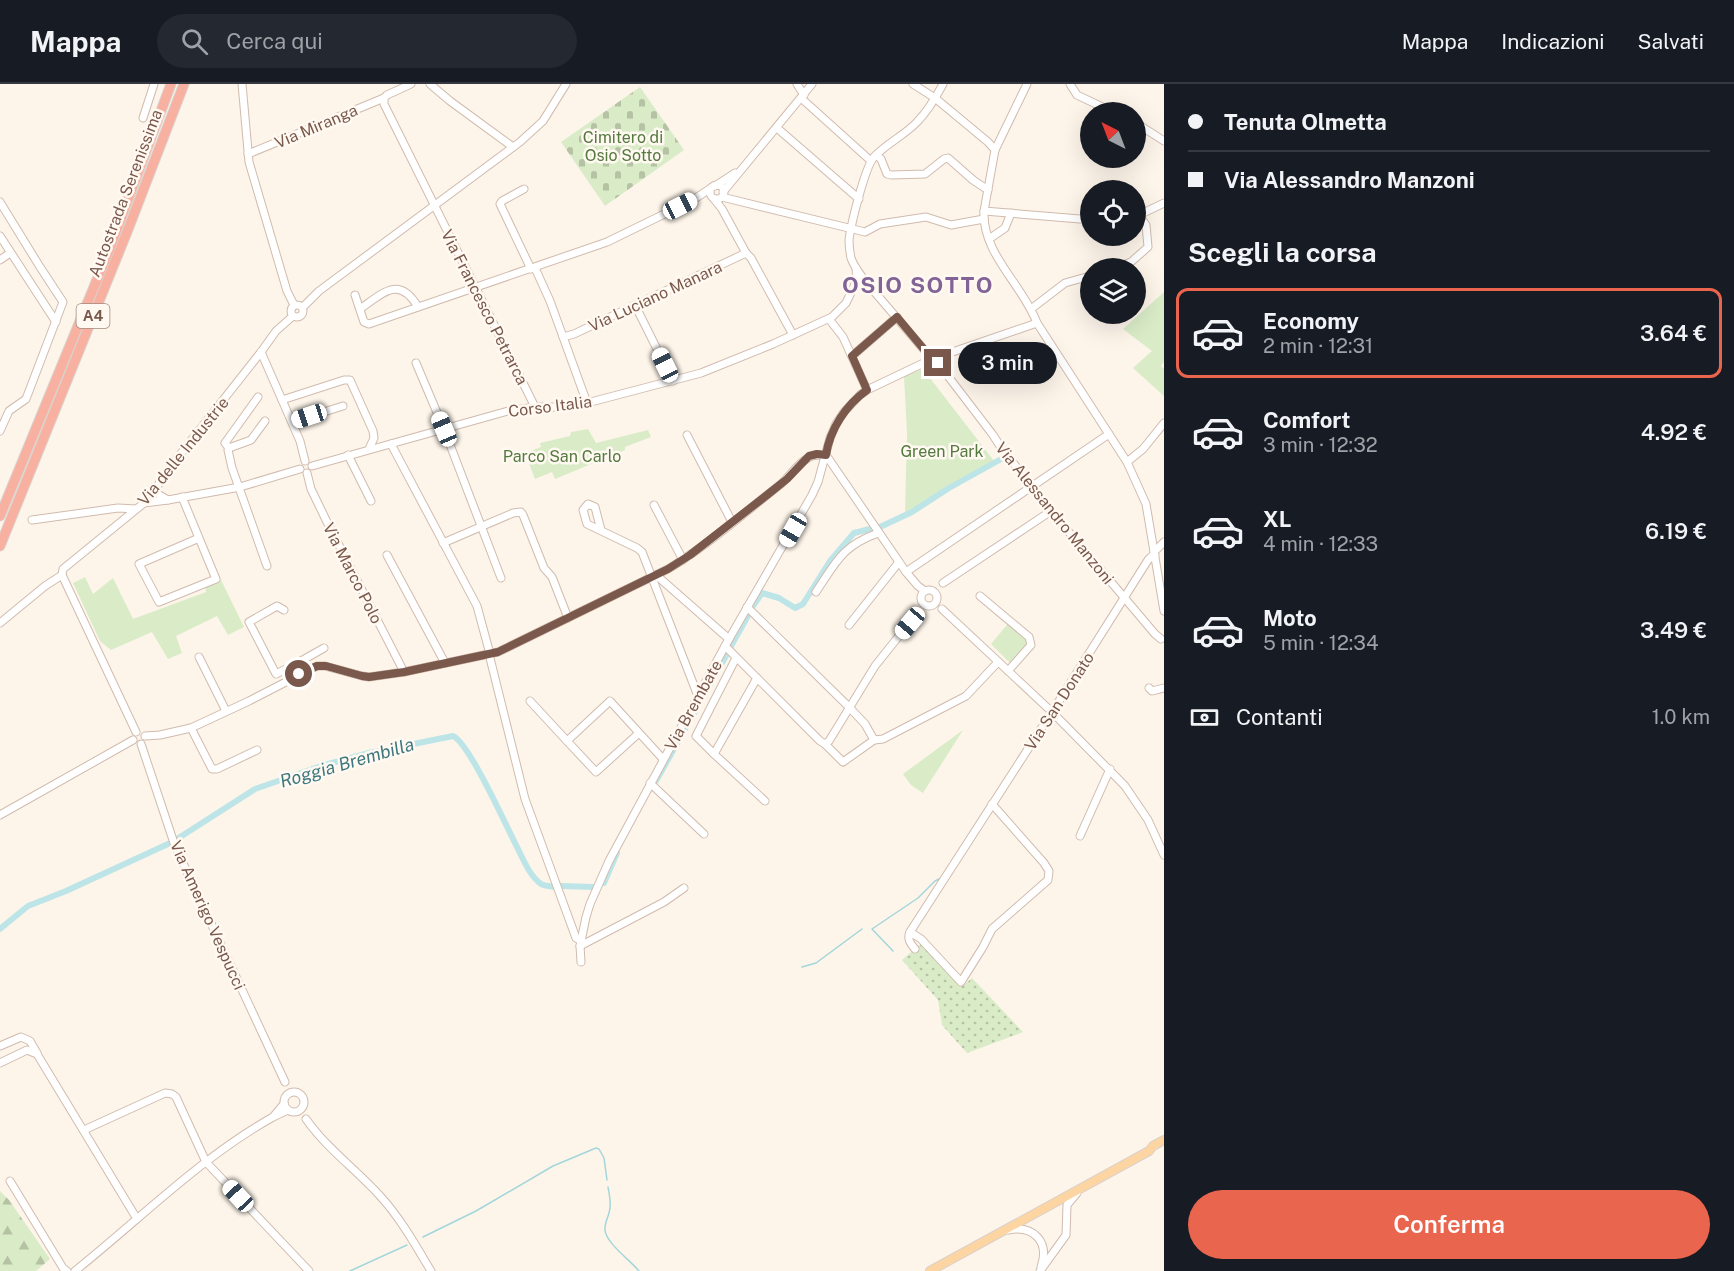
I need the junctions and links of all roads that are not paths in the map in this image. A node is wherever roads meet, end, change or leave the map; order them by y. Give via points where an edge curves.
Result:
1 (154, 84) edge
2 (171, 84) edge
3 (184, 84) edge
4 (243, 84) edge
5 (411, 84) edge
6 (430, 84) edge
7 (566, 84) edge
8 (797, 84) edge
9 (914, 84) edge
10 (943, 84) edge
11 (1027, 84) edge
12 (1070, 84) edge
13 (810, 85) edge
14 (385, 96) junction
15 (802, 97) junction
16 (935, 98) junction
17 (1092, 102) edge
18 (143, 118) dead end
19 (777, 128) junction
20 (1146, 129) edge
21 (1164, 141) edge
22 (513, 147) junction
23 (995, 150) junction
24 (248, 154) junction
25 (874, 158) junction
26 (740, 171) junction
27 (713, 187) junction
28 (524, 189) dead end
29 (988, 190) junction
30 (719, 197) junction
31 (859, 199) junction
32 (693, 200) junction
33 (0, 202) edge
34 (1164, 203) edge
35 (434, 207) junction
36 (1146, 211) edge
37 (1011, 213) junction
38 (984, 215) junction
39 (1080, 219) edge
40 (1146, 225) edge
41 (852, 228) junction
42 (0, 236) edge
43 (989, 239) junction
44 (10, 253) junction
45 (746, 253) junction
46 (1136, 258) edge
47 (0, 260) edge
48 (533, 268) junction
49 (856, 268) junction
50 (1080, 278) edge
51 (476, 288) junction
52 (355, 295) dead end
53 (294, 305) junction
54 (635, 305) junction
55 (303, 307) junction
56 (418, 307) junction
57 (360, 309) junction
58 (1031, 309) junction
59 (293, 316) junction
60 (897, 317) junction
61 (830, 319) junction
62 (56, 322) junction
63 (1037, 323) junction
64 (793, 335) junction
65 (563, 337) junction
66 (261, 352) junction
67 (852, 356) junction
68 (932, 359) junction
69 (416, 363) dead end
70 (673, 381) junction
71 (867, 390) junction
72 (258, 397) dead end
73 (282, 400) junction
74 (587, 403) junction
75 (343, 406) dead end
76 (535, 407) junction
77 (265, 421) dead end
78 (292, 422) junction
79 (1164, 423) edge
80 (444, 429) junction
81 (0, 431) edge
82 (1109, 434) junction
83 (687, 435) dead end
84 (392, 444) junction
85 (229, 448) junction
86 (369, 449) junction
87 (348, 455) junction
88 (826, 455) junction
89 (305, 461) junction
90 (1127, 462) junction
91 (312, 466) junction
92 (304, 471) junction
93 (1032, 486) junction
94 (240, 487) junction
95 (156, 489) junction
96 (182, 497) junction
97 (168, 500) junction
98 (371, 501) dead end
99 (144, 503) junction
100 (654, 505) dead end
101 (136, 509) junction
102 (1051, 511) junction
103 (0, 516) edge
104 (32, 520) dead end
105 (732, 522) junction
106 (481, 527) junction
107 (601, 530) dead end
108 (878, 533) junction
109 (199, 538) junction
110 (1164, 542) edge
111 (443, 543) junction
112 (0, 546) edge
113 (1155, 554) junction
114 (387, 555) dead end
115 (683, 560) junction
116 (899, 562) junction
117 (267, 566) dead end
118 (906, 572) junction
119 (62, 574) junction
120 (654, 576) junction
121 (501, 578) dead end
122 (49, 582) junction
123 (66, 585) junction
124 (816, 592) dead end
125 (980, 596) dead end
126 (930, 598) junction
127 (1125, 598) junction
128 (747, 607) junction
129 (284, 610) dead end
130 (1164, 611) edge
131 (568, 618) junction
132 (0, 623) edge
133 (849, 625) dead end
134 (729, 639) junction
135 (1163, 640) edge
136 (725, 646) junction
137 (324, 648) dead end
138 (490, 654) junction
139 (199, 657) dead end
140 (736, 658) junction
141 (998, 662) junction
142 (446, 663) junction
143 (294, 665) junction
144 (1008, 670) junction
145 (404, 672) junction
146 (299, 674) junction
147 (757, 678) junction
148 (1149, 688) dead end
149 (1164, 688) edge
150 (698, 696) junction
151 (530, 701) dead end
152 (849, 707) junction
153 (226, 711) junction
154 (1052, 712) junction
155 (191, 728) junction
156 (639, 733) junction
157 (135, 736) junction
158 (145, 736) junction
159 (874, 740) junction
160 (567, 741) junction
161 (827, 742) junction
162 (141, 744) junction
163 (257, 750) dead end
164 (714, 754) junction
165 (663, 759) junction
166 (1110, 769) junction
167 (650, 783) junction
168 (765, 801) dead end
169 (992, 804) junction
170 (2, 814) edge
171 (705, 834) dead end
172 (1080, 836) dead end
173 (1164, 855) edge
174 (684, 888) dead end
175 (910, 932) junction
176 (581, 944) junction
177 (915, 949) dead end
178 (581, 962) dead end
179 (14, 1039) junction
180 (0, 1046) edge
181 (22, 1052) junction
182 (40, 1057) junction
183 (0, 1064) edge
184 (290, 1093) junction
185 (286, 1107) junction
186 (299, 1110) junction
187 (84, 1130) junction
188 (1164, 1140) edge
189 (1164, 1146) edge
190 (1149, 1151) junction
191 (206, 1162) junction
192 (10, 1181) dead end
193 (1081, 1188) junction
194 (137, 1219) junction
195 (1002, 1231) junction
196 (67, 1271) edge
197 (75, 1271) edge
198 (309, 1271) edge
199 (432, 1271) edge
200 (930, 1271) edge
201 (1040, 1271) edge

1 - 18 street
2 - 103 highway, Autostrada Serenissima / A4 via 110,248
3 - 112 highway, Autostrada Serenissima / A4
4 - 24 street
5 - 14 street, Via Miranga
6 - 22 street
7 - 22 street, Via delle Industrie via 543,121
8 - 15 street
9 - 16 street
10 - 16 street
11 - 23 street
12 - 17 street via 1077,95
13 - 15 street
14 - 24 street, Via Miranga
14 - 35 street via 384,104
15 - 19 street
15 - 25 street
16 - 23 street
16 - 25 street via 917,123
19 - 26 street
19 - 31 street
20 - 21 street
22 - 35 street, Via delle Industrie
23 - 29 street
24 - 53 street
25 - 29 street via 880,159 891,175 925,174 948,158
25 - 31 street
26 - 27 street
26 - 30 street
27 - 30 street via 710,193
27 - 30 street via 720,187
27 - 32 street
28 - 48 street via 500,204
29 - 38 street
30 - 32 street
30 - 41 street
30 - 45 street
31 - 41 street
32 - 48 street via 607,242
33 - 62 street via 63,302
34 - 36 street
35 - 51 street, Via Francesco Petrarca
35 - 55 street, Via delle Industrie via 319,291
37 - 38 street
37 - 39 street
37 - 43 street via 1005,228
38 - 41 street via 951,225 926,217 880,224 865,232
38 - 43 street
40 - 46 street via 1148,247
41 - 49 street, Via Alessandro Manzoni via 849,241
42 - 44 street
43 - 58 street
44 - 47 street
44 - 62 street
45 - 54 street, Via Luciano Manara
45 - 64 street
48 - 51 street
48 - 65 street
49 - 60 street, Via Alessandro Manzoni
49 - 61 street, Corso Italia via 857,280 846,303
50 - 58 street via 1065,282
51 - 56 street
51 - 76 street, Via Francesco Petrarca
52 - 57 street
53 - 55 street
53 - 59 street
54 - 65 street, Via Luciano Manara
54 - 70 street
55 - 59 street, Via delle Industrie via 302,316
56 - 57 street via 369,324 364,322
56 - 57 street via 411,295 395,289
58 - 63 street
59 - 66 street, Via delle Industrie
60 - 67 street
60 - 68 street, Via Alessandro Manzoni
61 - 64 street, Corso Italia
61 - 67 street
62 - 81 street via 26,399 9,411
63 - 68 street, Via Brembate
63 - 82 street
64 - 70 street, Corso Italia
65 - 74 street
66 - 73 street
66 - 95 street, Via delle Industrie
67 - 71 street
68 - 71 street, Via Brembate
68 - 93 street, Via Alessandro Manzoni
69 - 80 street
70 - 74 street, Corso Italia
71 - 88 street, Via Brembate via 836,424
72 - 85 street via 225,443
73 - 78 street
73 - 86 street via 350,380 373,431
74 - 76 street, Corso Italia
75 - 78 street
76 - 80 street, Corso Italia
77 - 85 street via 251,440
78 - 89 street
79 - 90 street
80 - 84 street, Corso Italia
80 - 106 street
82 - 90 street
82 - 93 street
83 - 105 street
84 - 86 street, Corso Italia
84 - 111 street
85 - 94 street
86 - 87 street, Corso Italia
87 - 91 street, Corso Italia
87 - 98 street
88 - 105 street via 809,456 787,479
88 - 108 street
88 - 128 street, Via Brembate via 812,495
89 - 91 street
89 - 92 street via 301,464
90 - 113 street via 1146,504
91 - 92 street via 311,471
92 - 94 street
92 - 145 street, Via Marco Polo
93 - 102 street, Via Alessandro Manzoni
93 - 118 street
94 - 96 street
94 - 117 street
95 - 97 street
95 - 99 street, Via delle Industrie
96 - 97 street
96 - 109 street
97 - 99 street
99 - 101 street, Via delle Industrie
100 - 115 street
101 - 104 street
101 - 119 street, Via delle Industrie via 63,568
102 - 126 street via 943,583
102 - 127 street, Via Alessandro Manzoni
105 - 115 street
106 - 111 street
106 - 121 street
106 - 131 street via 513,513 523,515
107 - 120 street via 639,549
108 - 116 street
108 - 124 street via 844,552
109 - 109 street via 216,579 159,602 139,564
110 - 113 street, Via San Donato
111 - 138 street via 477,606
113 - 127 street, Via San Donato
113 - 130 street
114 - 142 street
115 - 120 street
116 - 118 street
116 - 133 street
118 - 126 street
119 - 122 street, Via delle Industrie
119 - 123 street
120 - 131 street
120 - 134 street
120 - 150 street
122 - 123 street
122 - 132 street, Via delle Industrie
123 - 157 street
125 - 144 street via 1029,636 1031,645
126 - 141 street
126 - 152 street via 875,666
127 - 135 street, Via Alessandro Manzoni
127 - 154 street, Via San Donato
128 - 134 street, Via Brembate
128 - 152 street
129 - 143 street via 277,606 249,622 276,674
131 - 138 street
134 - 136 street, Via Brembate
136 - 140 street
136 - 150 street, Via Brembate
137 - 143 street
138 - 142 street
138 - 176 street via 525,799
139 - 153 street
140 - 147 street
140 - 164 street via 696,736
141 - 144 street
141 - 159 street via 966,696 883,740
142 - 145 street
143 - 146 street
144 - 154 street
145 - 146 street via 362,676 317,666
146 - 153 street
147 - 161 street via 820,741
147 - 164 street
148 - 149 street
150 - 165 street, Via Brembate
151 - 160 street
152 - 159 street via 866,724
152 - 161 street
153 - 155 street
154 - 166 street
154 - 169 street, Via San Donato
155 - 158 street
155 - 163 street via 212,770
156 - 160 street via 610,702
156 - 160 street via 596,772
156 - 165 street
157 - 158 street
157 - 162 street via 137,744
157 - 170 street
158 - 162 street
159 - 161 street via 843,762
162 - 184 street, Via Amerigo Vespucci via 175,846
164 - 168 street
165 - 167 street, Via Brembate
166 - 172 street
166 - 173 street via 1140,805
167 - 171 street
167 - 176 street, Via Brembate via 590,904
169 - 175 street, Via San Donato
169 - 175 street via 1044,863 1049,871 1048,880 992,929 961,982
174 - 176 street
175 - 177 street via 909,941
176 - 178 street, Via Brembate
179 - 180 street
179 - 181 street
179 - 182 street via 30,1041
181 - 182 street via 33,1051
181 - 183 street
182 - 187 street
184 - 185 street via 284,1098
184 - 186 street, Via Amerigo Vespucci via 303,1097
185 - 186 street
185 - 191 street
186 - 199 street, Via Amerigo Vespucci via 327,1145 381,1197
187 - 191 street via 170,1093 176,1097
187 - 194 street
188 - 190 main road
189 - 190 main road
190 - 193 main road
191 - 194 street
191 - 198 street
192 - 196 street
193 - 195 main road
193 - 201 street via 1067,1205 1063,1241
194 - 197 street
195 - 200 main road
195 - 201 street via 1023,1229 1038,1237 1044,1256

